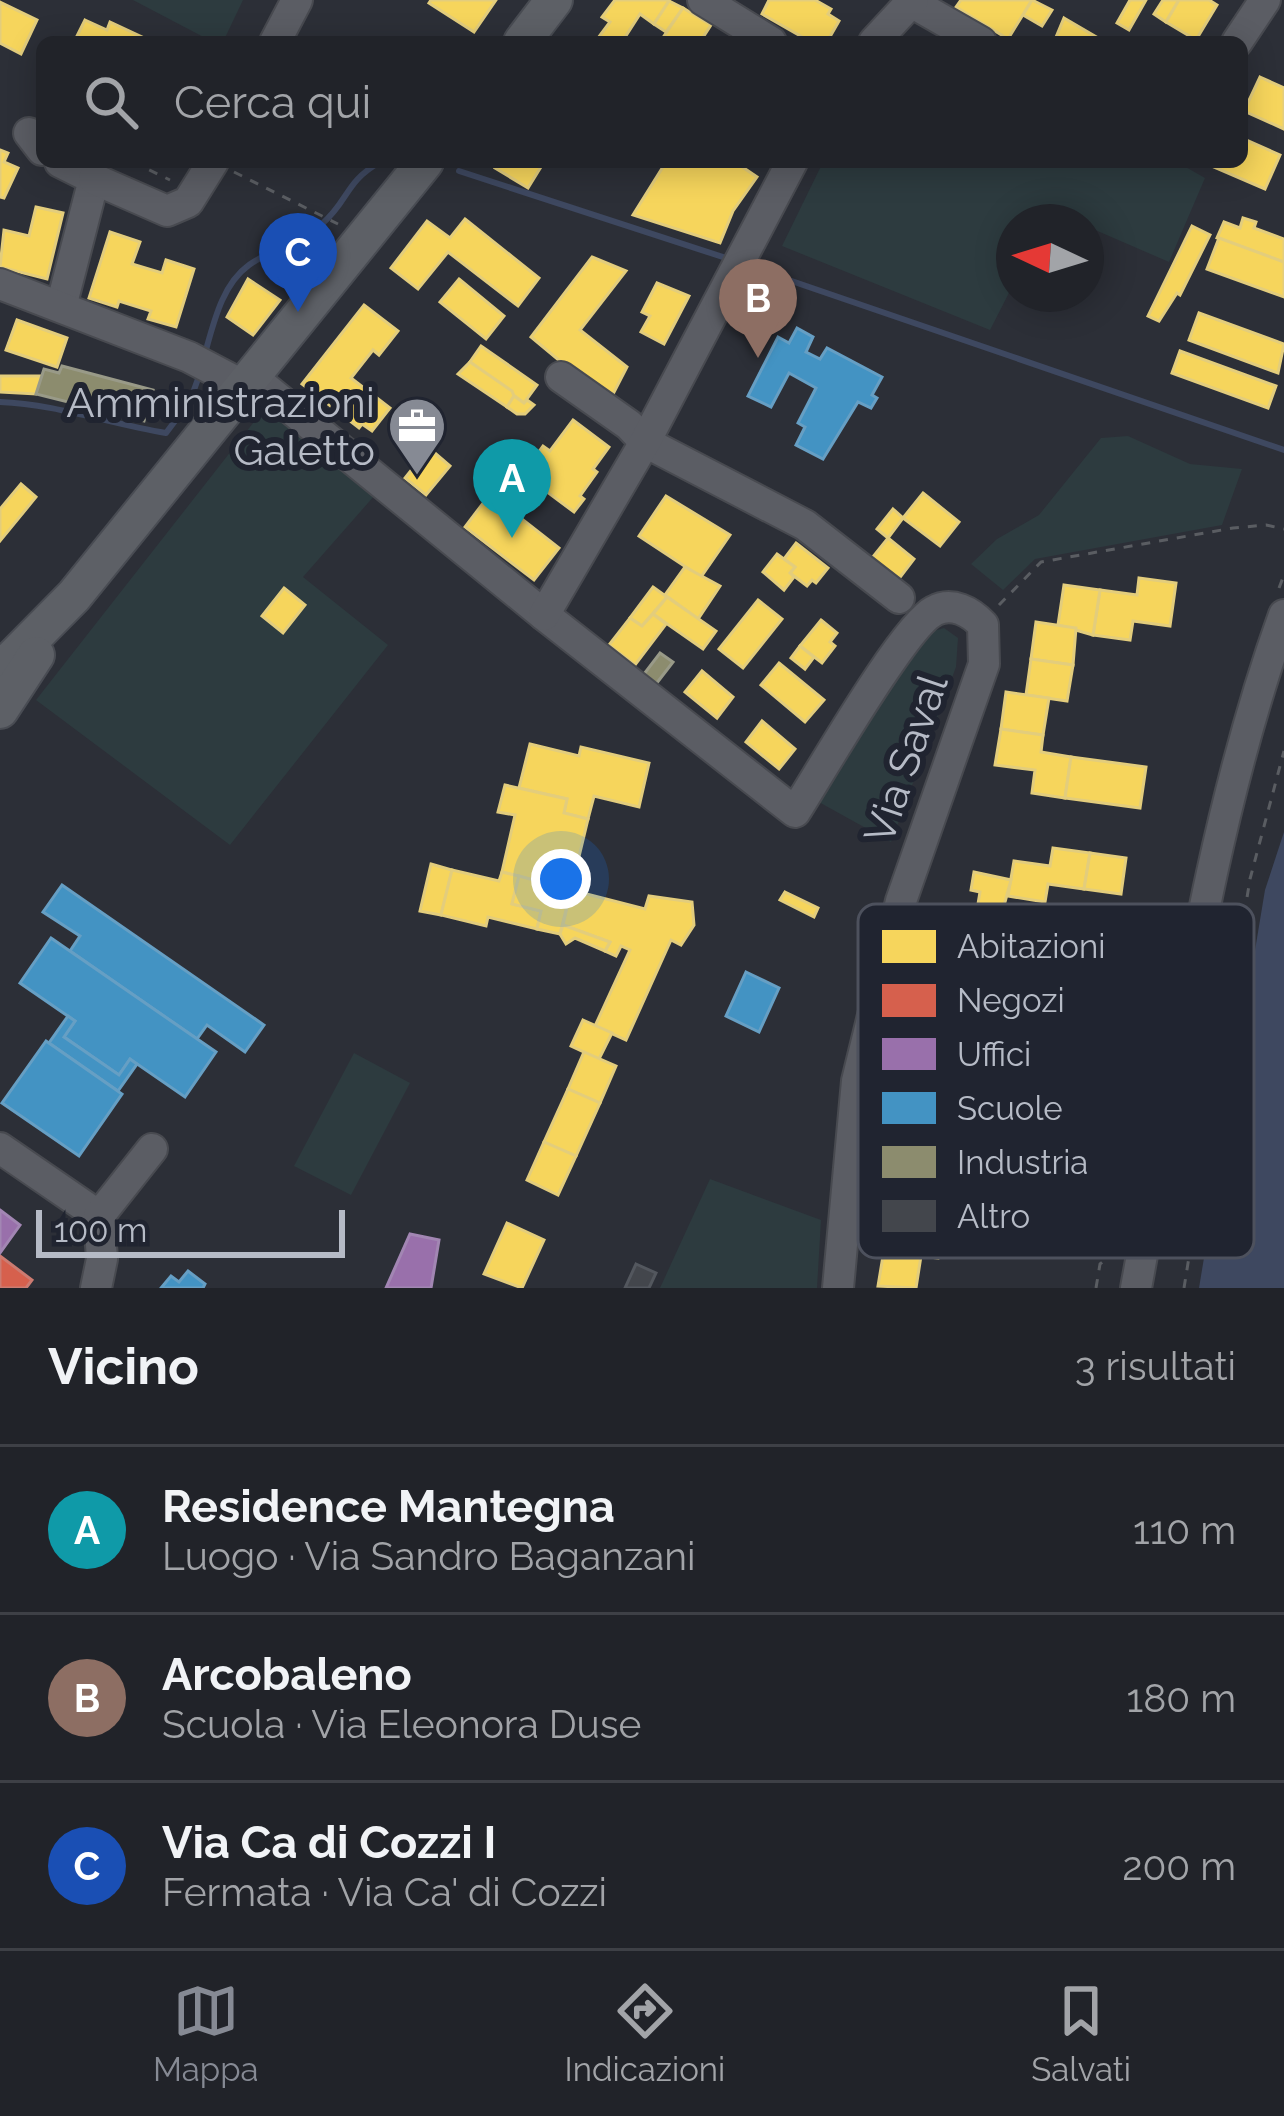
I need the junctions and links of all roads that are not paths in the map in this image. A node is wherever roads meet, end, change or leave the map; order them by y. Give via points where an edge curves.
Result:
1 (297, 0) edge
2 (554, 0) edge
3 (703, 0) edge
4 (1265, 0) edge
5 (912, 1) edge
6 (278, 36) edge
7 (527, 36) edge
8 (761, 36) edge
9 (880, 36) edge
10 (971, 36) edge
11 (1241, 36) edge
12 (72, 168) edge
13 (215, 168) edge
14 (420, 168) edge
15 (789, 168) edge
16 (94, 179) junction
17 (0, 284) edge
18 (61, 307) junction
19 (561, 377) dead end
20 (241, 380) junction
21 (644, 442) junction
22 (74, 596) junction
23 (898, 598) dead end
24 (544, 615) junction
25 (1284, 615) edge
26 (0, 671) edge
27 (0, 710) edge
28 (900, 904) edge
29 (1204, 904) edge
30 (858, 1077) edge
31 (0, 1148) edge
32 (152, 1149) dead end
33 (99, 1216) junction
34 (1141, 1258) edge
35 (96, 1288) edge
36 (838, 1288) edge
37 (1136, 1288) edge

1 - 6 street
2 - 7 main road
3 - 8 street
4 - 11 street
5 - 9 street
5 - 10 street
12 - 16 street
13 - 16 street via 188,202
14 - 20 main road
15 - 21 street
16 - 18 street
17 - 18 street
18 - 20 street
19 - 21 street
20 - 22 main road
20 - 24 street
21 - 23 street via 805,525
21 - 24 street
22 - 26 main road
22 - 27 main road
24 - 28 street, Via Saval via 795,812 925,617 938,608 972,613 983,625 984,664
25 - 29 street via 1227,797
30 - 36 street, Via Saval
31 - 33 street
32 - 33 street
33 - 35 street
34 - 37 street

